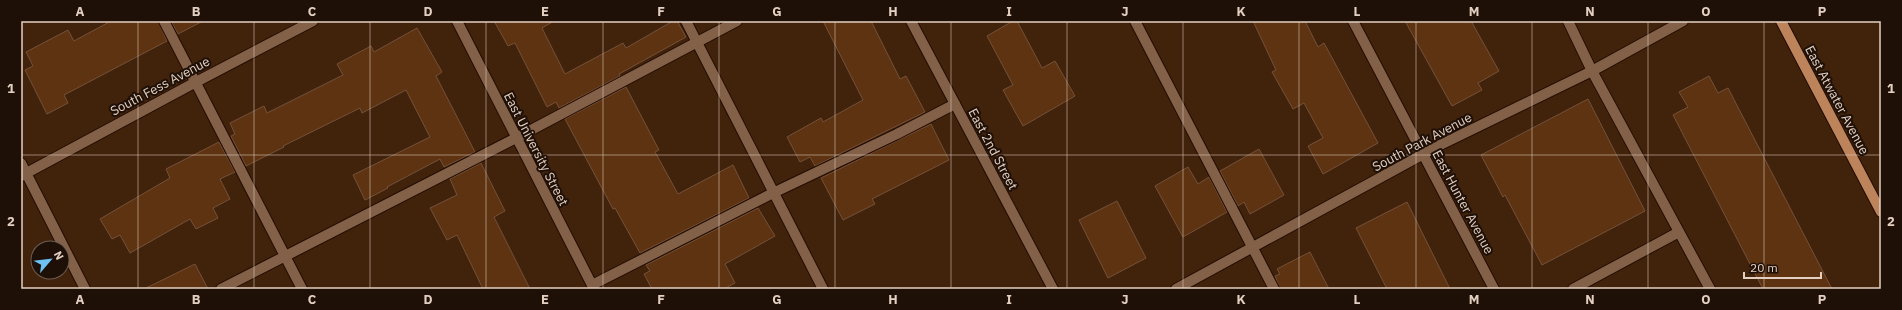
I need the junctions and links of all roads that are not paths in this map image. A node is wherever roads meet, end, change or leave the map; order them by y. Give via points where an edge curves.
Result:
1 (164, 21) edge
2 (313, 21) edge
3 (457, 21) edge
4 (686, 21) edge
5 (737, 21) edge
6 (911, 21) edge
7 (1135, 21) edge
8 (1568, 21) edge
9 (1683, 21) edge
10 (1781, 21) edge
11 (1356, 22) edge
12 (697, 42) junction
13 (1592, 71) junction
14 (196, 82) junction
15 (955, 104) junction
16 (516, 138) junction
17 (1424, 154) junction
18 (21, 163) edge
19 (24, 174) edge
20 (773, 193) junction
21 (1881, 212) edge
22 (1679, 232) junction
23 (1252, 248) junction
24 (285, 256) junction
25 (593, 287) edge
26 (85, 289) edge
27 (221, 289) edge
28 (302, 289) edge
29 (823, 289) edge
30 (1053, 289) edge
31 (1176, 289) edge
32 (1274, 289) edge
33 (1494, 289) edge
34 (1573, 289) edge
35 (1710, 289) edge

1 - 14 street
2 - 14 street, South Fess Avenue
3 - 16 street, East University Street
4 - 12 street
5 - 12 street
6 - 15 street, East 2nd Street
7 - 23 street
8 - 13 street
9 - 13 street, South Park Avenue
10 - 21 main road, East Atwater Avenue
11 - 17 street, East Hunter Avenue
12 - 16 street
12 - 20 street
13 - 17 street, South Park Avenue
13 - 22 street
14 - 19 street, South Fess Avenue
14 - 24 street
15 - 20 street
15 - 30 street, East 2nd Street
16 - 24 street
16 - 25 street, East University Street
17 - 23 street, South Park Avenue
17 - 33 street, East Hunter Avenue
18 - 19 street
19 - 26 street
20 - 25 street
20 - 29 street
22 - 34 street
22 - 35 street
23 - 31 street, South Park Avenue
23 - 32 street
24 - 27 street
24 - 28 street

